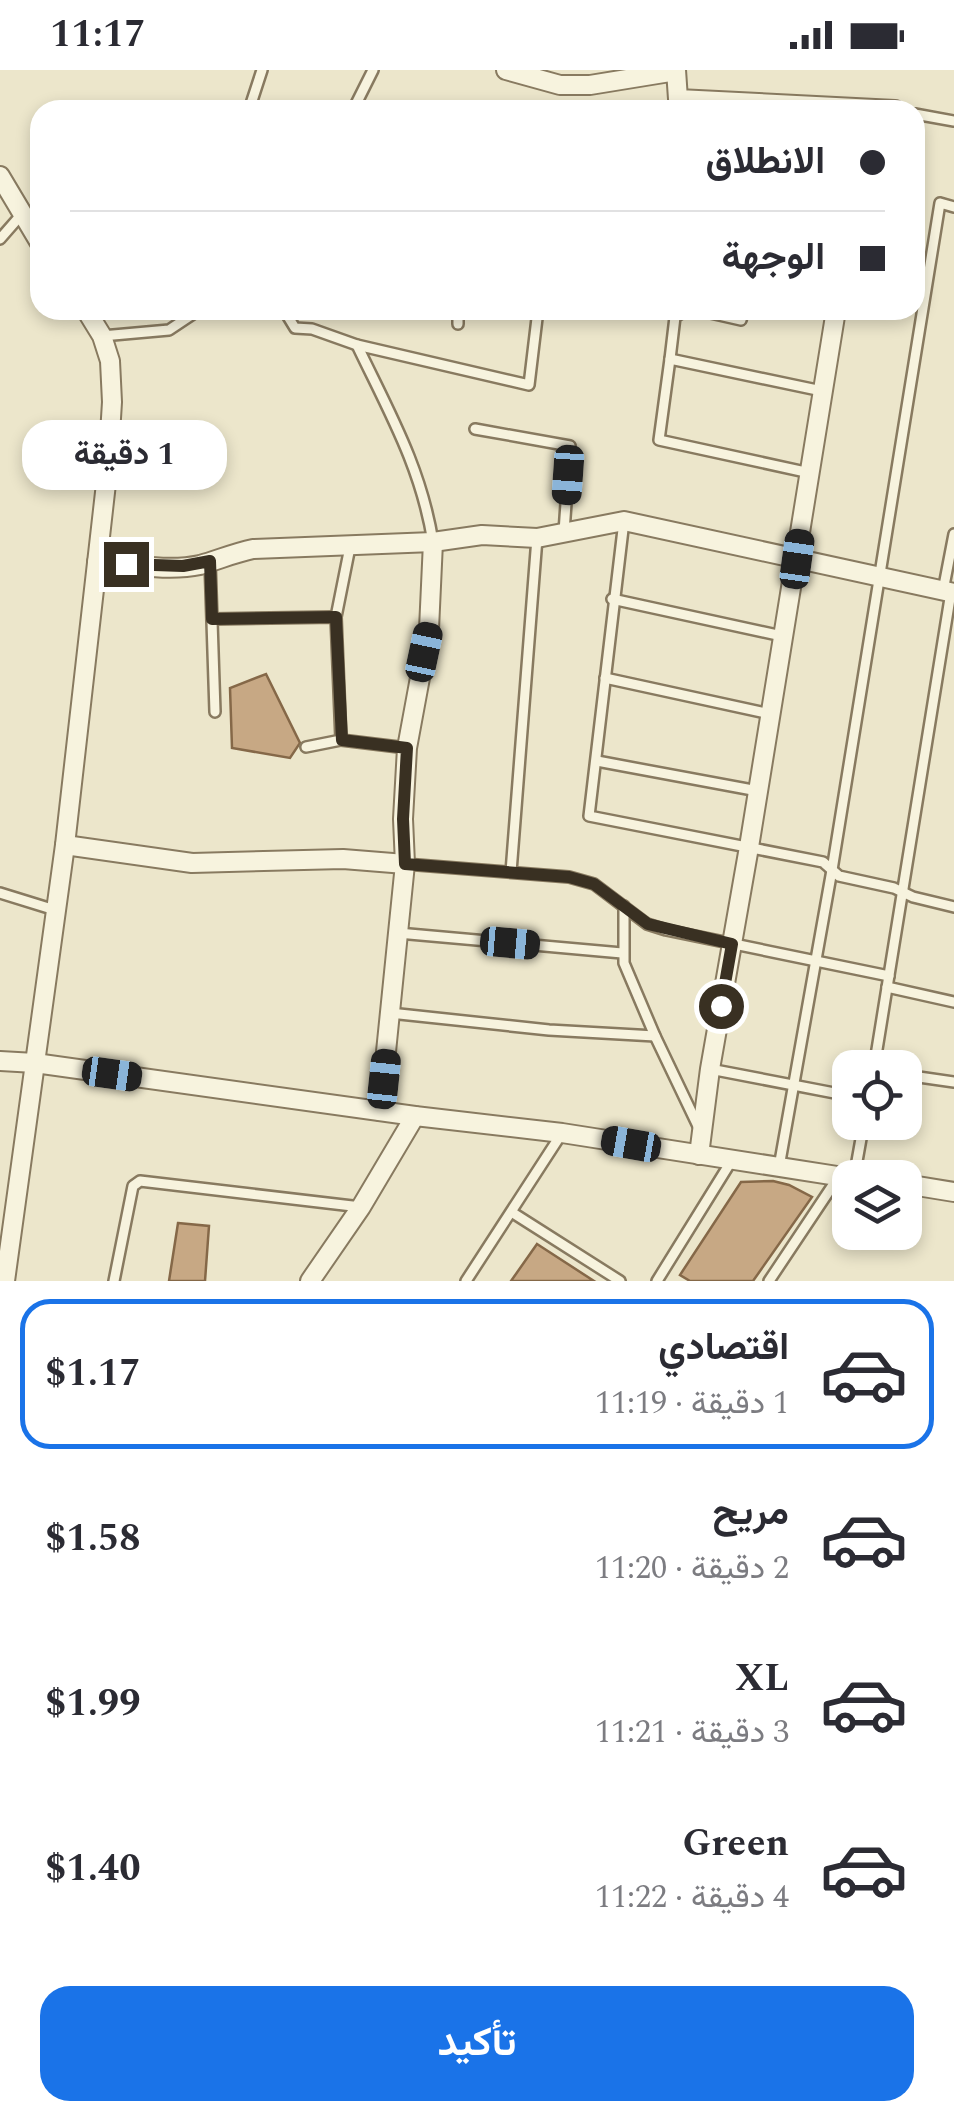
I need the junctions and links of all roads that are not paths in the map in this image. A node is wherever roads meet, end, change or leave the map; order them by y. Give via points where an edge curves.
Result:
1 (262, 70) edge
2 (373, 70) edge
3 (506, 70) edge
4 (676, 71) edge
5 (252, 100) edge
6 (358, 100) edge
7 (687, 100) edge
8 (925, 116) edge
9 (954, 121) edge
10 (0, 176) edge
11 (954, 207) edge
12 (22, 214) junction
13 (30, 227) edge
14 (0, 239) edge
15 (925, 292) edge
16 (92, 320) edge
17 (184, 320) edge
18 (290, 320) edge
19 (458, 320) edge
20 (537, 320) edge
21 (675, 320) edge
22 (835, 320) edge
23 (920, 320) edge
24 (458, 324) dead end
25 (102, 336) junction
26 (357, 345) junction
27 (670, 358) junction
28 (824, 392) junction
29 (475, 429) dead end
30 (810, 473) junction
31 (624, 521) junction
32 (564, 532) junction
33 (954, 534) edge
34 (537, 538) junction
35 (433, 542) junction
36 (350, 547) junction
37 (797, 559) junction
38 (210, 561) junction
39 (97, 562) junction
40 (877, 576) junction
41 (949, 592) edge
42 (612, 599) junction
43 (336, 617) junction
44 (212, 619) junction
45 (782, 636) junction
46 (605, 678) junction
47 (215, 712) dead end
48 (770, 714) junction
49 (342, 740) junction
50 (306, 747) dead end
51 (407, 748) junction
52 (597, 762) junction
53 (758, 791) junction
54 (64, 846) junction
55 (750, 846) junction
56 (405, 864) junction
57 (832, 870) junction
58 (511, 872) junction
59 (904, 892) junction
60 (0, 893) edge
61 (624, 906) junction
62 (954, 907) edge
63 (56, 911) junction
64 (398, 934) junction
65 (732, 944) junction
66 (622, 953) junction
67 (815, 962) junction
68 (888, 982) junction
69 (954, 1002) edge
70 (390, 1013) junction
71 (654, 1036) junction
72 (877, 1050) edge
73 (0, 1061) edge
74 (35, 1063) junction
75 (710, 1069) junction
76 (922, 1077) edge
77 (954, 1082) edge
78 (794, 1085) junction
79 (832, 1092) edge
80 (380, 1111) junction
81 (415, 1116) junction
82 (562, 1133) junction
83 (701, 1133) junction
84 (699, 1155) junction
85 (732, 1160) junction
86 (779, 1167) junction
87 (832, 1175) edge
88 (922, 1187) edge
89 (954, 1192) edge
90 (832, 1198) edge
91 (361, 1207) junction
92 (514, 1213) junction
93 (5, 1281) edge
94 (114, 1281) edge
95 (310, 1281) edge
96 (466, 1281) edge
97 (620, 1281) edge
98 (657, 1281) edge
99 (769, 1281) edge

1 - 5 lane
2 - 6 lane
3 - 4 street via 590,86
4 - 7 street via 678,99
8 - 9 lane
10 - 12 street
11 - 15 lane via 940,203
12 - 13 street
12 - 14 lane
16 - 25 street
17 - 25 lane via 168,330
18 - 26 lane via 295,328
19 - 24 lane
20 - 26 lane via 529,385
21 - 27 lane
22 - 28 street
23 - 40 lane
25 - 39 street via 112,402
26 - 35 lane via 417,472
27 - 28 lane
27 - 30 lane via 659,440
28 - 30 street
29 - 32 lane via 570,446
30 - 37 street
31 - 32 street
31 - 37 street
31 - 42 lane
32 - 34 street
33 - 41 lane
34 - 35 street via 482,534
34 - 58 lane
35 - 36 street
35 - 51 street via 430,628
36 - 38 street via 252,549
36 - 43 lane
37 - 40 street
37 - 45 street
38 - 39 street
38 - 44 lane
39 - 54 street
40 - 41 street
40 - 57 lane
41 - 59 lane
42 - 45 lane
42 - 46 lane
43 - 44 lane
43 - 49 lane
44 - 47 lane
45 - 48 street
46 - 48 lane
46 - 52 lane
48 - 53 street
49 - 50 lane
49 - 51 lane
51 - 56 street
52 - 53 lane
52 - 55 lane via 589,816
53 - 55 street
54 - 56 street via 192,863
54 - 63 street
55 - 57 lane via 824,862
55 - 65 street
56 - 58 lane
56 - 64 street
57 - 59 lane
57 - 67 lane
58 - 61 lane via 594,884
59 - 62 lane
59 - 68 lane
60 - 63 lane
61 - 65 lane via 648,924
61 - 66 lane
63 - 74 street
64 - 66 lane
64 - 70 street
65 - 67 lane
65 - 75 street
66 - 71 lane
67 - 68 lane
67 - 78 lane
68 - 69 lane
68 - 72 lane
70 - 71 lane
70 - 80 street
71 - 83 lane
73 - 74 street
74 - 80 street
74 - 93 street
75 - 78 lane
75 - 83 street
76 - 77 lane
78 - 79 lane
78 - 86 lane
80 - 81 street
81 - 82 street
81 - 91 street
82 - 84 street
82 - 92 lane
83 - 84 street
84 - 85 street
85 - 86 street
85 - 98 lane
86 - 87 street
88 - 89 street
90 - 99 lane
91 - 94 lane via 140,1181 133,1186
91 - 95 street
92 - 96 lane
92 - 97 lane

